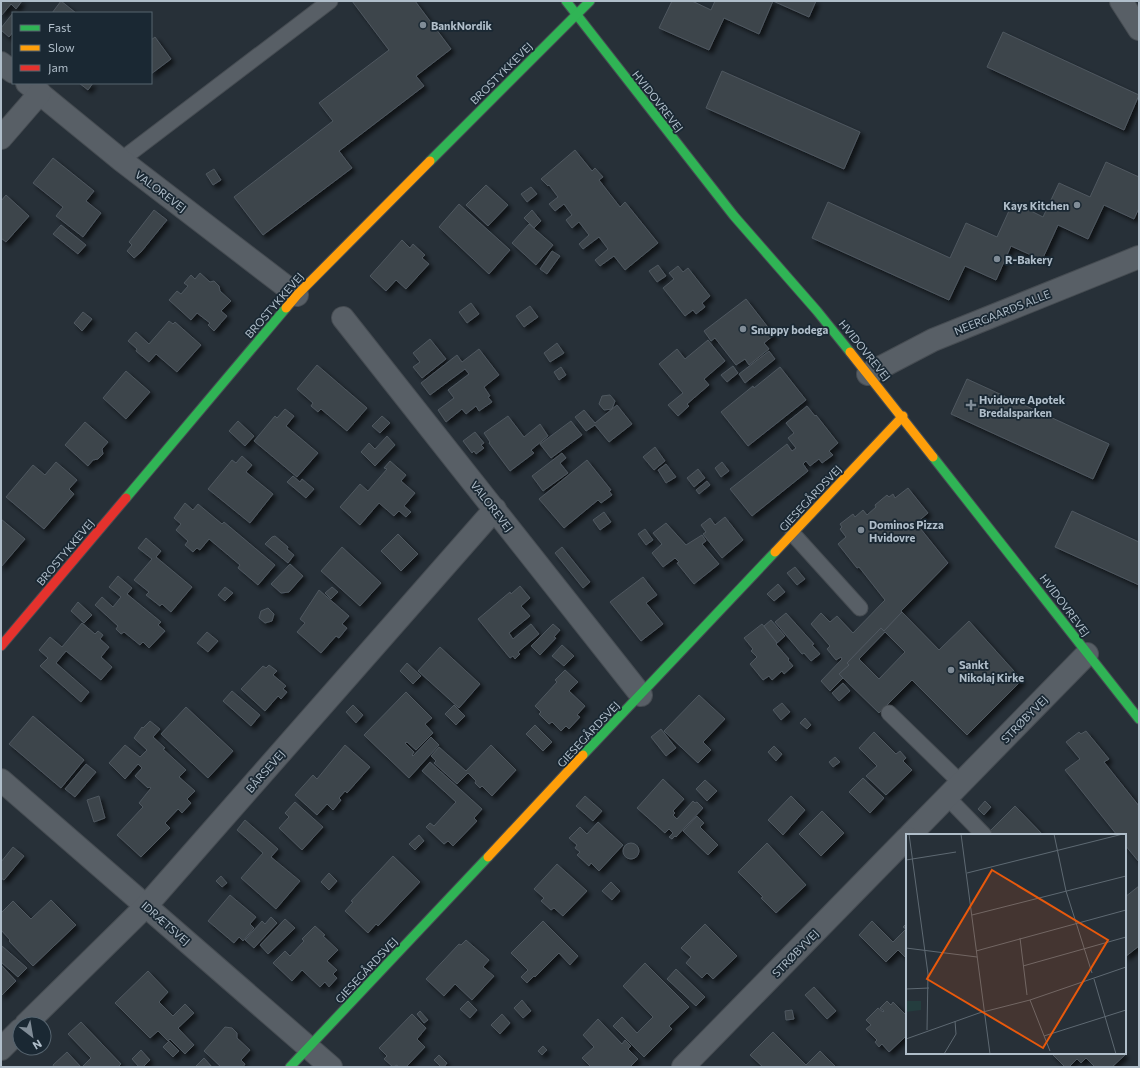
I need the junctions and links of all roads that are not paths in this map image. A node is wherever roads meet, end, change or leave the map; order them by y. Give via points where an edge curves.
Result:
1 (330, 1) edge
2 (566, 1) edge
3 (590, 1) edge
4 (1121, 1) edge
5 (576, 15) junction
6 (1139, 29) edge
7 (1, 63) edge
8 (12, 71) edge
9 (34, 88) edge
10 (1, 138) edge
11 (121, 160) junction
12 (1139, 257) edge
13 (297, 294) junction
14 (344, 318) dead end
15 (868, 374) junction
16 (902, 416) junction
17 (494, 509) junction
18 (793, 534) junction
19 (860, 608) dead end
20 (1, 646) edge
21 (1087, 654) junction
22 (641, 695) junction
23 (889, 714) dead end
24 (1139, 719) edge
25 (1, 780) edge
26 (954, 790) junction
27 (911, 834) edge
28 (983, 834) edge
29 (906, 839) edge
30 (146, 906) junction
31 (34, 1016) edge
32 (12, 1038) edge
33 (309, 1047) junction
34 (1, 1049) edge
35 (290, 1067) edge
36 (331, 1067) edge
37 (683, 1067) edge

1 - 11 lane
2 - 5 street, HVIDOVREVEJ
3 - 5 street, BROSTYKKEVEJ
4 - 6 street
5 - 13 street, BROSTYKKEVEJ
5 - 15 street, HVIDOVREVEJ via 734,216
7 - 8 street
9 - 10 street
9 - 11 street, VALOREVEJ
11 - 13 street, VALOREVEJ
12 - 15 street, NEERGAARDS ALLE via 933,340
13 - 20 street, BROSTYKKEVEJ
14 - 17 street, VALOREVEJ
15 - 16 street, HVIDOVREVEJ
16 - 18 street, GIESEGÅRDSVEJ
16 - 21 street, HVIDOVREVEJ
17 - 22 street, VALOREVEJ
17 - 30 street, BÅRSEVEJ
18 - 19 lane
18 - 22 street, GIESEGÅRDSVEJ
21 - 24 street, HVIDOVREVEJ
21 - 26 street, STRØBYVEJ
22 - 33 street, GIESEGÅRDSVEJ
23 - 26 lane
25 - 30 street, IDRÆTSVEJ
26 - 27 street, STRØBYVEJ
26 - 28 lane
29 - 37 street, STRØBYVEJ
30 - 31 street, BÅRSEVEJ
30 - 33 street, IDRÆTSVEJ
32 - 34 street
33 - 35 street, GIESEGÅRDSVEJ
33 - 36 street, IDRÆTSVEJ

